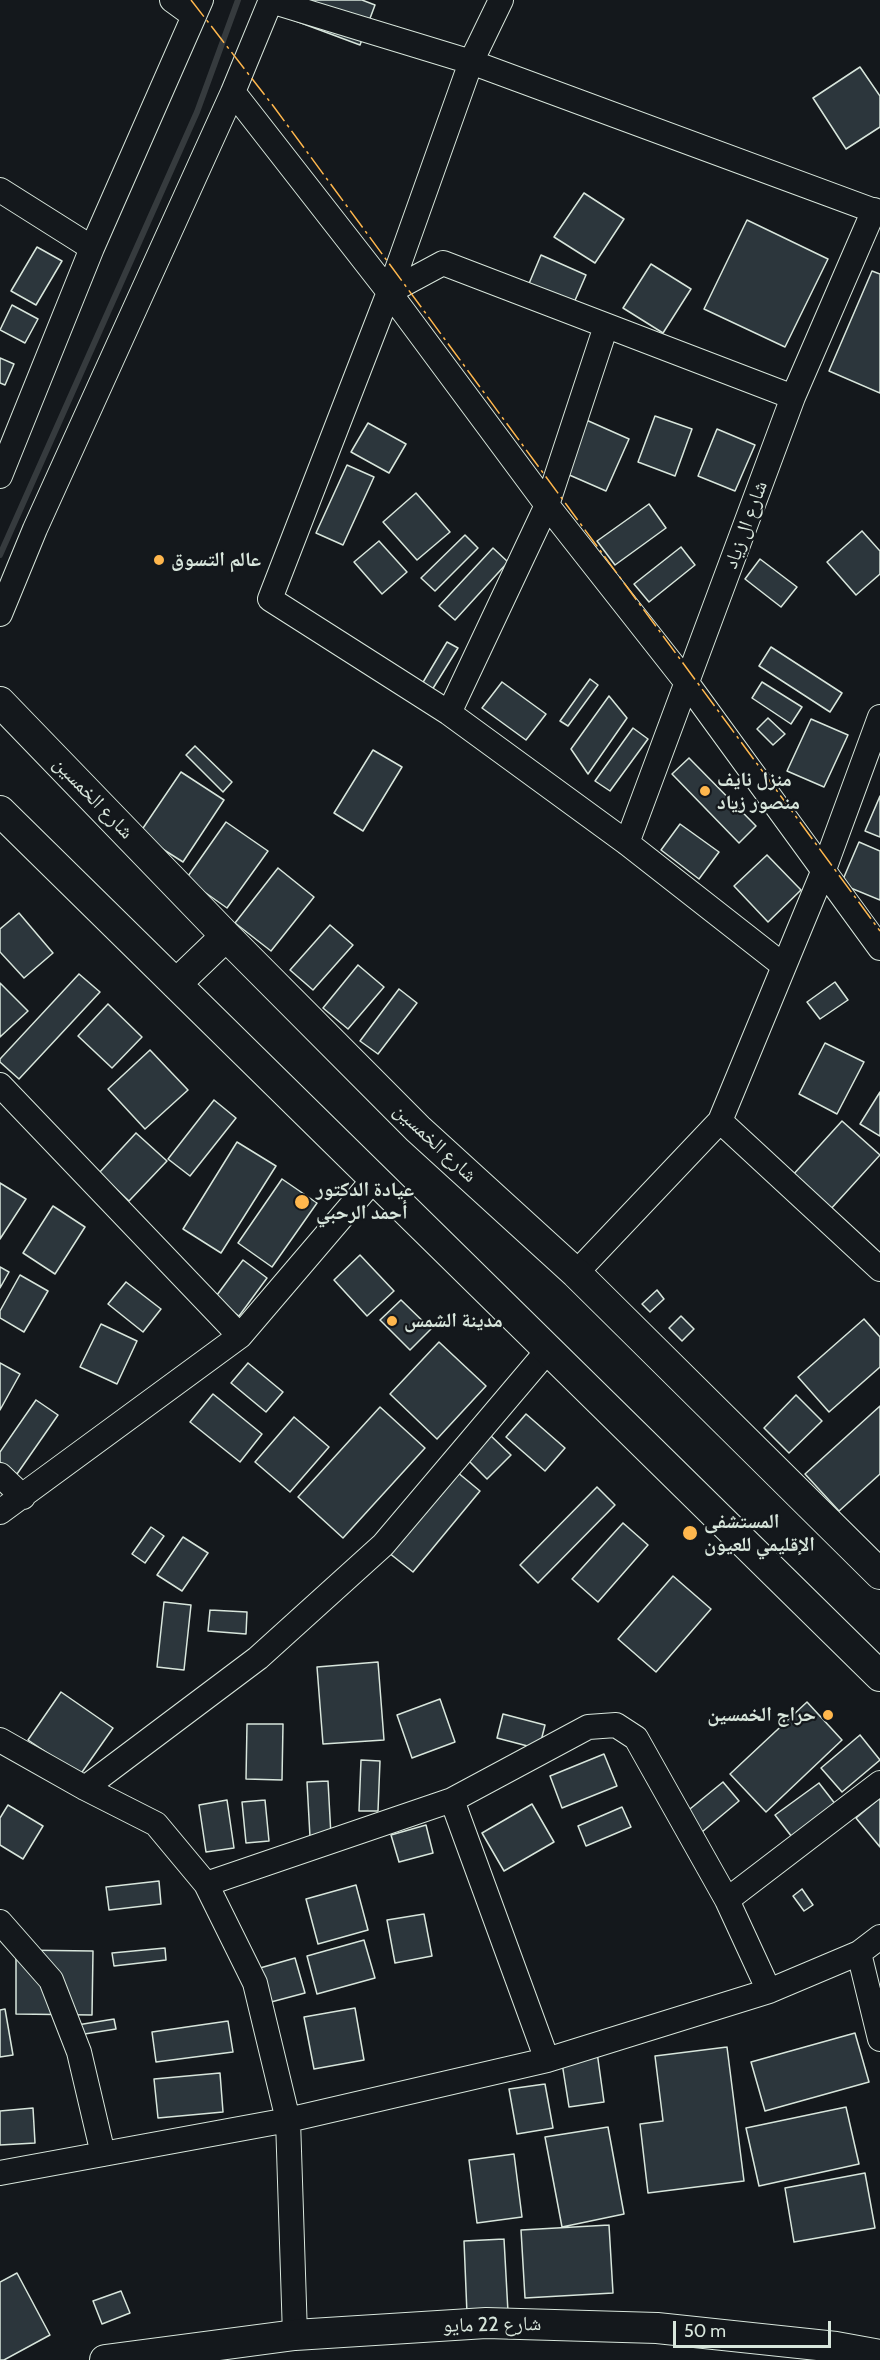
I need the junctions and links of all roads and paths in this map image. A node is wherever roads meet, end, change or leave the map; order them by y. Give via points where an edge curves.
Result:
1 (172, 0) edge
2 (271, 0) edge
3 (501, 0) edge
4 (197, 8) edge
5 (471, 62) junction
6 (233, 92) junction
7 (0, 190) edge
8 (877, 212) edge
9 (92, 248) junction
10 (389, 292) junction
11 (606, 326) junction
12 (793, 397) junction
13 (0, 476) edge
14 (547, 505) junction
15 (0, 614) edge
16 (687, 683) junction
17 (0, 702) edge
18 (448, 713) junction
19 (880, 717) edge
20 (0, 810) edge
21 (627, 843) junction
22 (823, 872) junction
23 (225, 936) junction
24 (880, 948) edge
25 (784, 966) junction
26 (176, 984) junction
27 (0, 1085) edge
28 (720, 1121) junction
29 (374, 1179) junction
30 (880, 1269) edge
31 (576, 1273) junction
32 (240, 1336) junction
33 (549, 1349) junction
34 (0, 1475) edge
35 (23, 1497) junction
36 (0, 1512) edge
37 (880, 1574) edge
38 (880, 1676) edge
39 (0, 1740) edge
40 (880, 1783) edge
41 (86, 1788) junction
42 (452, 1800) junction
43 (206, 1884) junction
44 (727, 1900) junction
45 (0, 1922) edge
46 (880, 1937) edge
47 (858, 1953) junction
48 (770, 1991) junction
49 (880, 2039) edge
50 (547, 2060) junction
51 (288, 2120) junction
52 (103, 2154) junction
53 (0, 2173) edge
54 (295, 2335) junction
55 (880, 2355) edge
56 (105, 2360) edge

1 - 4 street
2 - 5 street
2 - 6 street
3 - 5 street
4 - 9 street
5 - 8 street
5 - 10 street
6 - 10 street
6 - 15 street
7 - 9 street
8 - 12 street, شارع ال زياد
9 - 13 street
10 - 11 street via 443,263
10 - 14 street
10 - 18 street via 270,599
11 - 12 street
11 - 14 street
12 - 16 street, شارع ال زياد
14 - 16 street
14 - 18 street
16 - 21 street, شارع ال زياد
16 - 22 street
17 - 23 main road, شارع الخمسين
18 - 21 street
19 - 22 street
20 - 26 main road
21 - 25 street
22 - 24 street
22 - 25 street
23 - 26 main road
23 - 31 main road, شارع الخمسين via 418,1129
25 - 28 street
26 - 29 main road
27 - 32 street
28 - 30 street
28 - 31 street
29 - 32 street
29 - 33 main road
31 - 37 main road, شارع الخمسين
32 - 35 street
33 - 38 main road
33 - 41 street via 383,1545 258,1658
34 - 35 street
35 - 36 street
39 - 41 street
40 - 44 street
41 - 43 street via 156,1824
42 - 43 street
42 - 44 street via 588,1727 616,1725 636,1738
42 - 50 street
43 - 51 street via 255,1983
44 - 48 street
45 - 52 street via 51,1980 79,2052
46 - 47 street
47 - 48 street
47 - 49 street
48 - 50 street
50 - 51 street
51 - 52 street
51 - 54 street
52 - 53 street
54 - 55 main road, شارع 22 مايو via 486,2323 646,2327
54 - 56 main road, شارع 22 مايو

